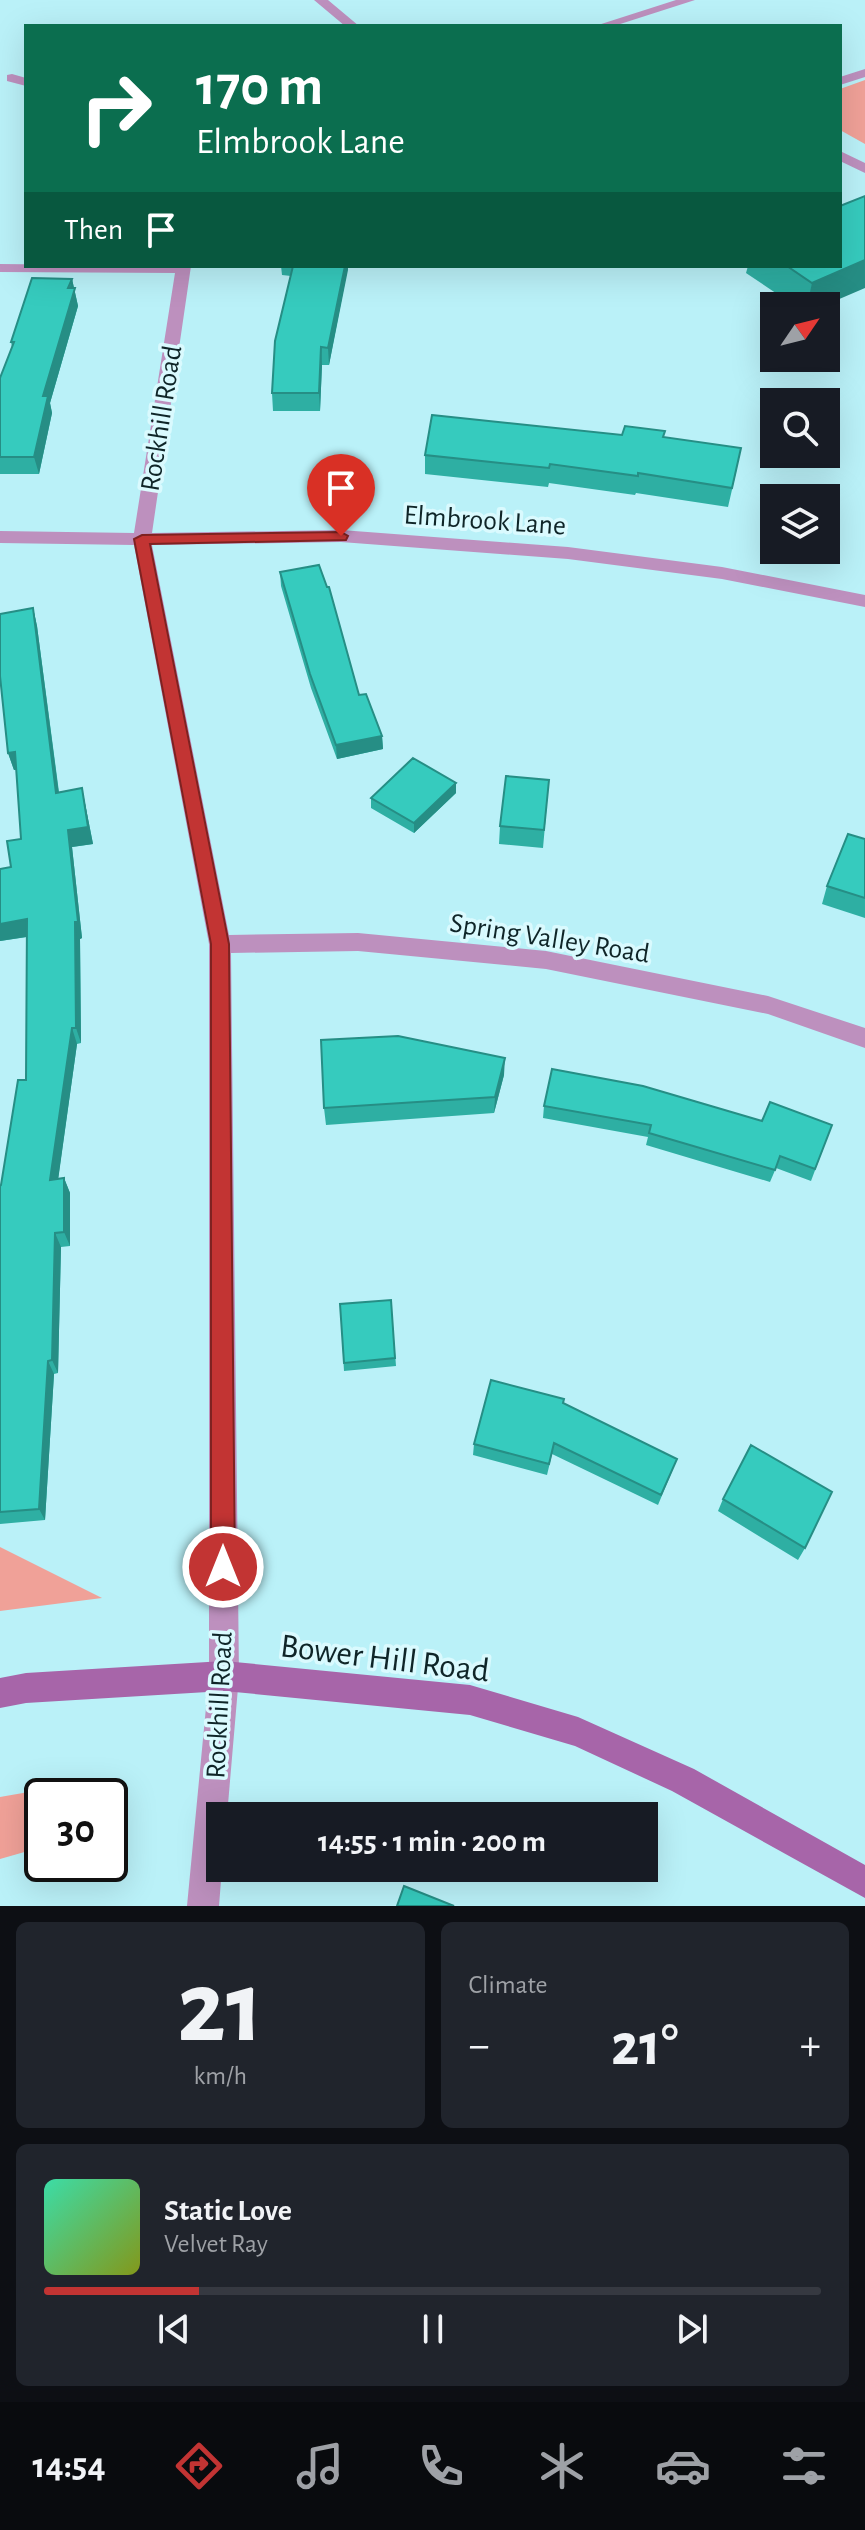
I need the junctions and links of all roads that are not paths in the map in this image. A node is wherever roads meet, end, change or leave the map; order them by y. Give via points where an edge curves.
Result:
1 (320, 0) edge
2 (689, 0) edge
3 (350, 24) edge
4 (608, 24) edge
5 (865, 73) edge
6 (12, 78) dead end
7 (842, 80) edge
8 (24, 81) edge
9 (842, 156) edge
10 (865, 169) edge
11 (0, 268) edge
12 (183, 268) edge
13 (0, 537) edge
14 (142, 539) junction
15 (865, 601) edge
16 (220, 944) junction
17 (865, 1038) edge
18 (224, 1676) junction
19 (0, 1693) edge
20 (865, 1882) edge
21 (203, 1906) edge

1 - 3 street
2 - 4 street
5 - 7 street
6 - 8 street
9 - 10 street
11 - 12 street
12 - 14 street, Rockhill Road
13 - 14 street, Elmbrook Lane
14 - 15 street, Elmbrook Lane via 341,536 568,553 722,573
14 - 16 street, Rockhill Road
16 - 17 street, Spring Valley Road via 358,942 546,960 768,1005
16 - 18 street, Rockhill Road
18 - 19 main road, Bower Hill Road
18 - 20 main road, Bower Hill Road via 470,1700 578,1732 683,1780
18 - 21 street, Rockhill Road

